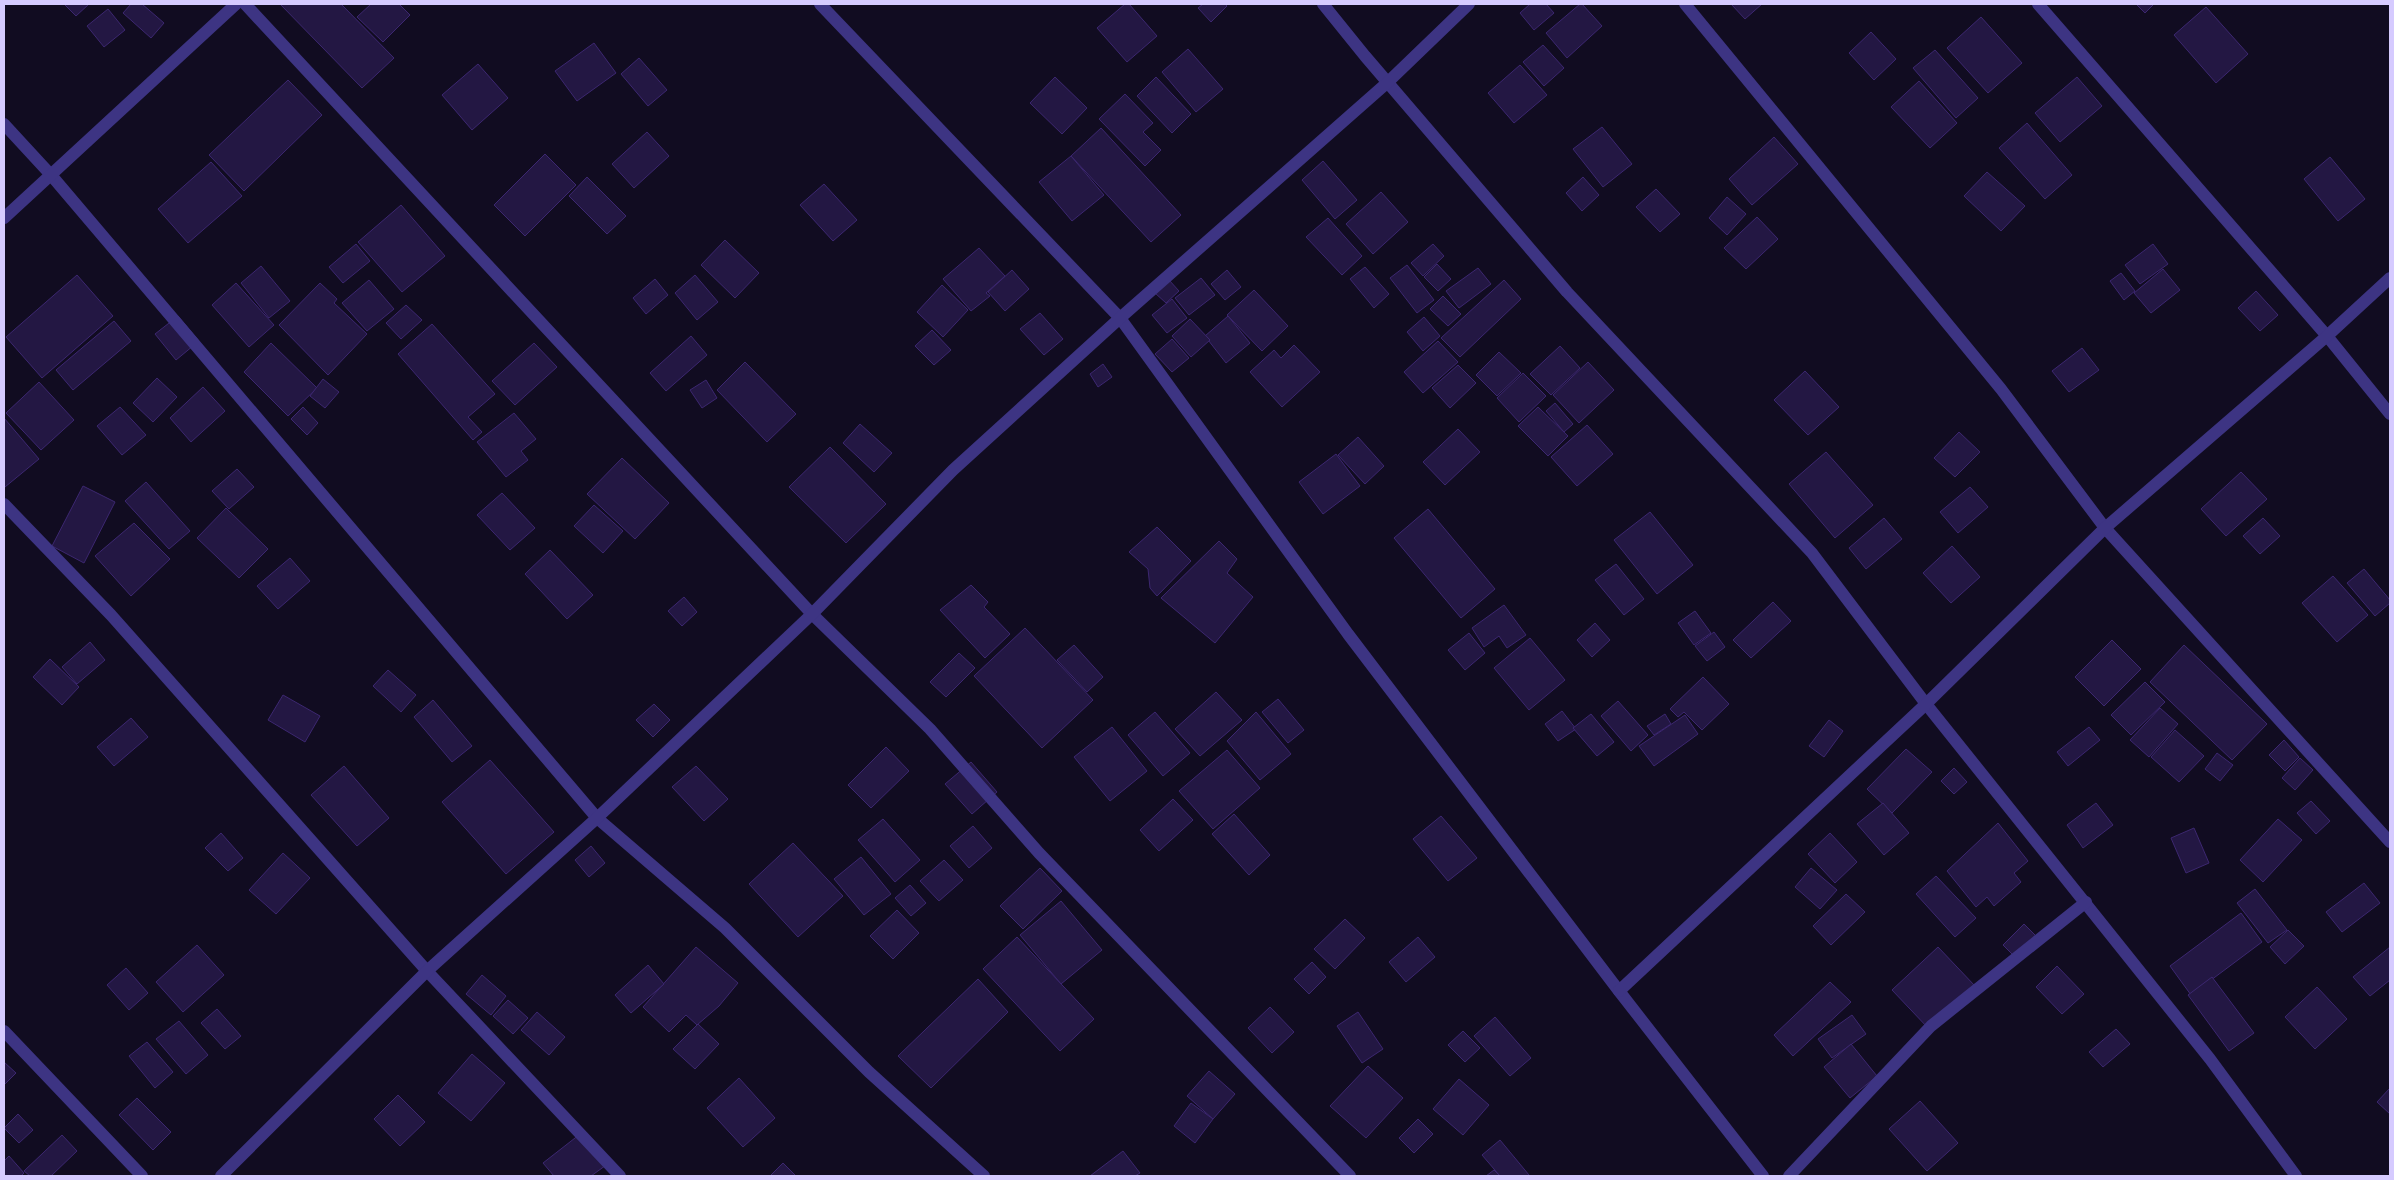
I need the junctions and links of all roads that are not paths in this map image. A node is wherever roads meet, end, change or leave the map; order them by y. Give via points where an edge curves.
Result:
1 (236, 4) edge
2 (244, 4) edge
3 (820, 4) edge
4 (1323, 4) edge
5 (1469, 4) edge
6 (1685, 4) edge
7 (2038, 4) edge
8 (1388, 82) junction
9 (4, 124) edge
10 (51, 176) junction
11 (4, 218) edge
12 (2390, 278) edge
13 (1120, 318) junction
14 (2328, 336) junction
15 (2390, 414) edge
16 (4, 504) edge
17 (2105, 528) junction
18 (812, 614) junction
19 (1926, 704) junction
20 (597, 818) junction
21 (2390, 842) edge
22 (2086, 902) junction
23 (426, 971) junction
24 (1619, 991) junction
25 (4, 1031) edge
26 (142, 1176) edge
27 (221, 1176) edge
28 (620, 1176) edge
29 (984, 1176) edge
30 (1350, 1176) edge
31 (1763, 1176) edge
32 (1790, 1176) edge
33 (2296, 1176) edge

1 - 10 street
2 - 18 street
3 - 13 street
4 - 8 street
5 - 8 street
6 - 17 street via 2001,389
7 - 14 street
8 - 13 street
8 - 19 street via 1567,292 1812,553
9 - 10 street
10 - 11 street
10 - 20 street
12 - 14 street
13 - 18 street via 953,470
13 - 24 street via 1348,634
14 - 15 street
14 - 17 street
16 - 23 street via 111,615
17 - 19 street
17 - 21 street
18 - 20 street
18 - 30 street via 930,729 1039,853
19 - 22 street
19 - 24 street
20 - 23 street
20 - 29 street via 725,928 869,1072
22 - 32 street via 1931,1026
22 - 33 street via 2210,1059
23 - 27 street
23 - 28 street
24 - 31 street
25 - 26 street

